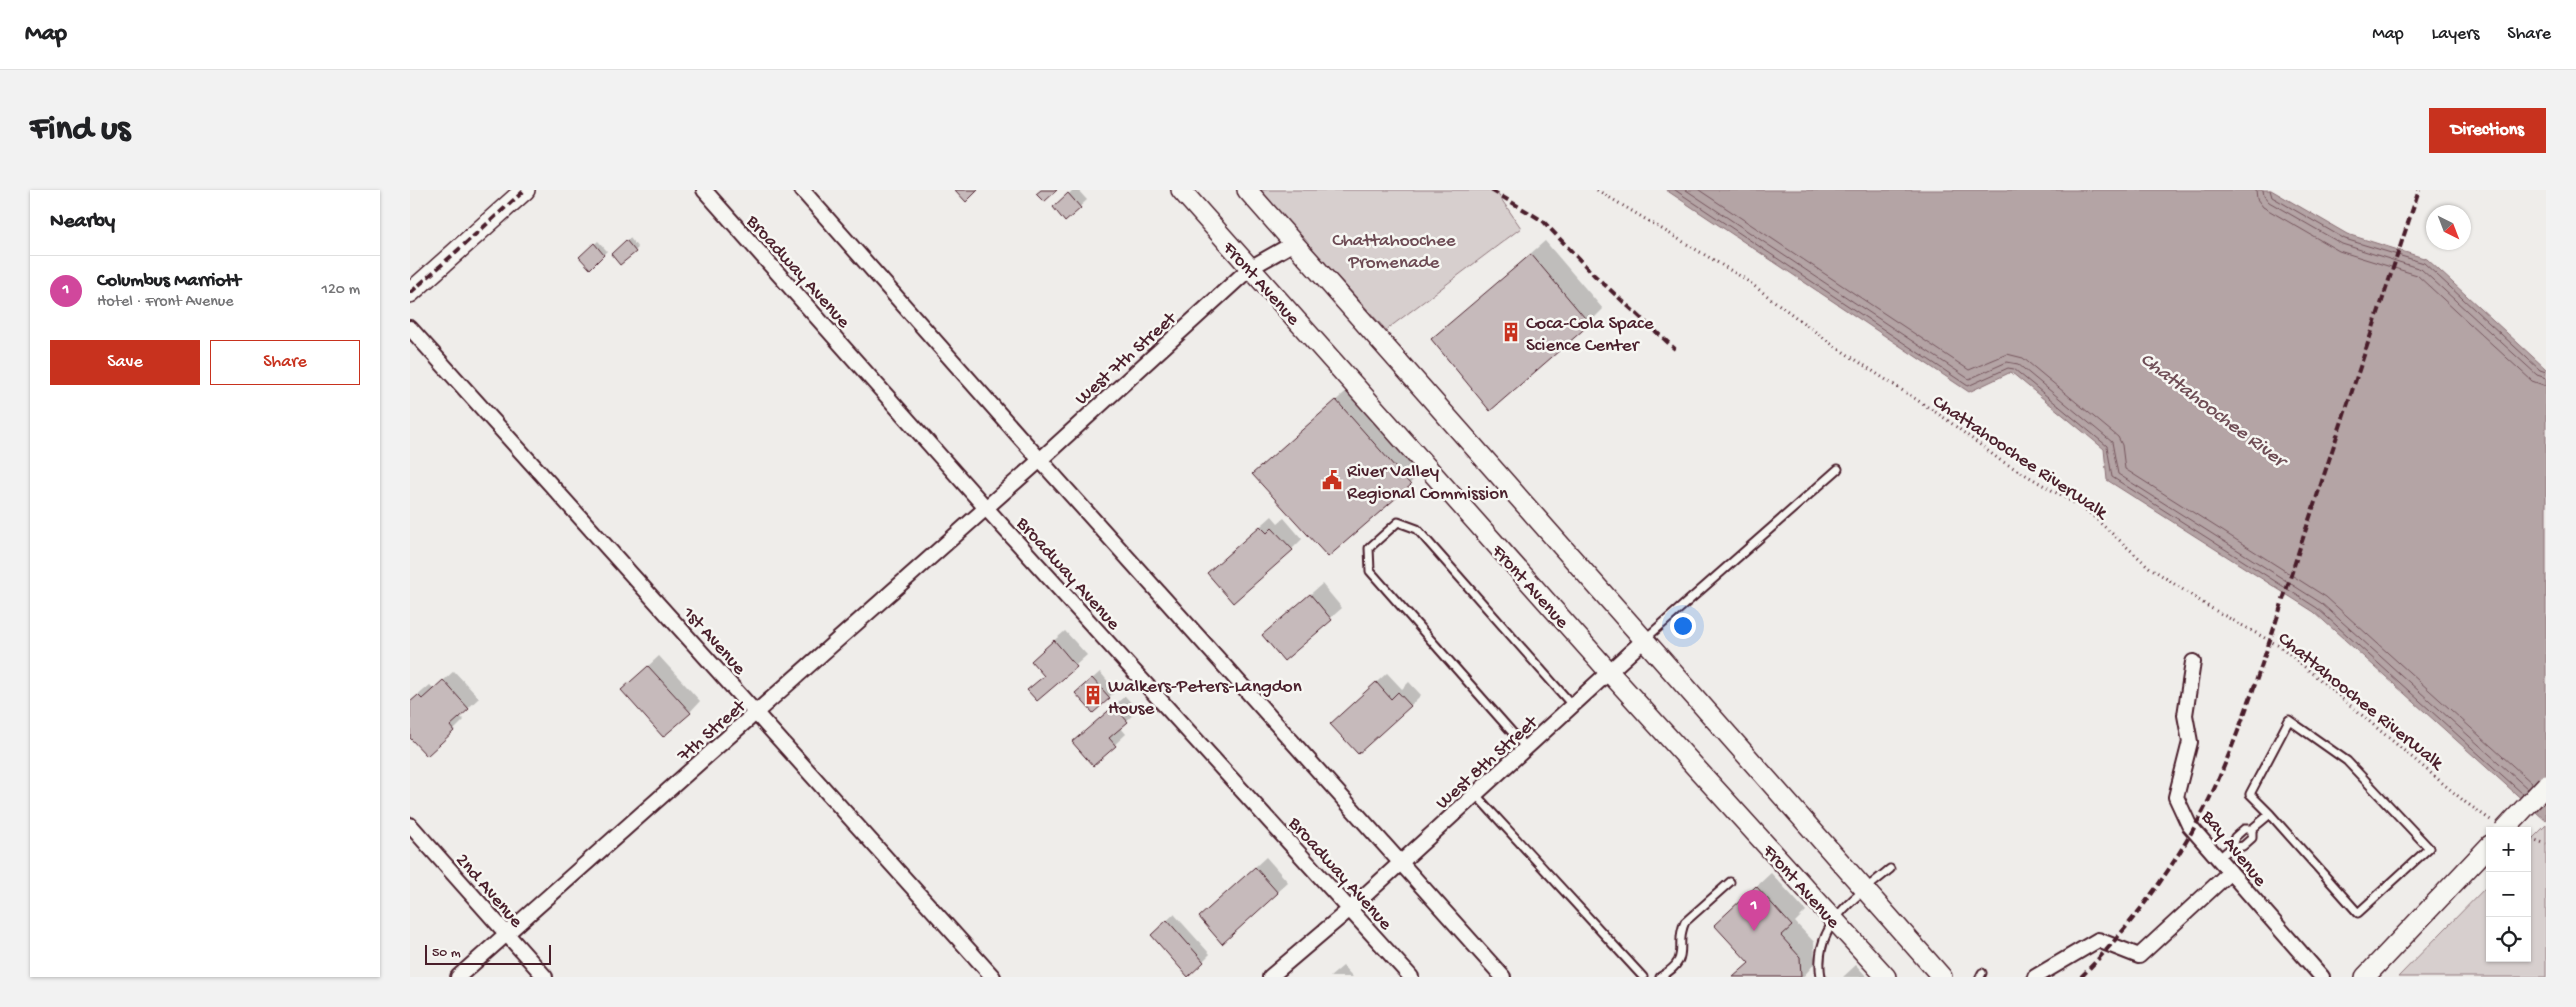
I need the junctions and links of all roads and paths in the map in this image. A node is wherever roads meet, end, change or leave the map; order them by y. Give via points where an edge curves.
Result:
1 (525, 190) edge
2 (704, 190) edge
3 (802, 190) edge
4 (1181, 190) edge
5 (1248, 190) edge
6 (1597, 190) edge
7 (1294, 243) junction
8 (1250, 268) junction
9 (410, 292) edge
10 (410, 328) edge
11 (1040, 460) junction
12 (1838, 468) dead end
13 (986, 508) junction
14 (1645, 639) junction
15 (2193, 662) dead end
16 (1610, 673) junction
17 (1573, 706) junction
18 (757, 712) junction
19 (1526, 748) junction
20 (2546, 785) edge
21 (1476, 795) junction
22 (2270, 814) junction
23 (410, 825) edge
24 (2499, 827) edge
25 (2501, 827) edge
26 (2252, 829) junction
27 (2531, 838) edge
28 (2546, 844) edge
29 (2231, 848) junction
30 (2486, 849) edge
31 (2218, 859) junction
32 (1401, 863) junction
33 (1890, 869) dead end
34 (2230, 872) junction
35 (1730, 882) dead end
36 (1866, 889) junction
37 (1350, 909) junction
38 (1834, 919) junction
39 (505, 933) junction
40 (458, 977) edge
41 (545, 977) edge
42 (993, 977) edge
43 (1270, 977) edge
44 (1411, 977) edge
45 (1504, 977) edge
46 (1643, 977) edge
47 (1660, 977) edge
48 (1821, 977) edge
49 (1886, 977) edge
50 (1942, 977) edge
51 (2036, 977) edge
52 (2322, 977) edge
53 (2365, 977) edge

1 - 9 street
2 - 13 street, Broadway Avenue
3 - 11 street
4 - 8 street, Front Avenue
5 - 7 street
6 - 24 path, Chattahoochee RiverWalk via 1745,279 1832,345 1946,419 2000,460 2086,510 2149,567 2209,607 2281,647
7 - 8 street, West 7th Street
7 - 14 street
8 - 11 street, West 7th Street
8 - 16 street, Front Avenue
10 - 18 street, 1st Avenue
11 - 13 street, West 7th Street
11 - 32 street
12 - 14 lane
13 - 18 street, 7th Street
13 - 37 street, Broadway Avenue
14 - 16 street, West 8th Street
14 - 36 street
15 - 31 street, Bay Avenue via 2185,716 2190,742 2176,797 2189,825
16 - 17 street, West 8th Street
16 - 38 street, Front Avenue
17 - 19 street, West 8th Street
17 - 19 lane via 1417,529 1398,522 1369,548 1370,571
18 - 39 street, 7th Street
18 - 42 street, 1st Avenue
19 - 21 street, West 8th Street
20 - 25 street, bridge
21 - 32 street, West 8th Street
21 - 46 lane
22 - 22 lane via 2358,913 2429,848 2347,761 2289,720 2250,794
22 - 26 lane
23 - 39 street, 2nd Avenue
26 - 29 lane via 2244,829 2235,837
26 - 29 lane via 2252,838 2243,846
27 - 28 path
29 - 31 lane
30 - 53 street
31 - 34 street, Bay Avenue
32 - 37 street, West 8th Street
32 - 45 street
33 - 36 lane
34 - 51 street via 2139,956 2098,940
34 - 52 street, Bay Avenue
35 - 47 lane via 1686,922 1682,929 1680,960
36 - 38 lane
36 - 50 street
37 - 43 street, West 8th Street
37 - 44 street, Broadway Avenue
38 - 48 lane via 1820,948
38 - 49 street, Front Avenue
39 - 40 street, 7th Street
39 - 41 street, 2nd Avenue

